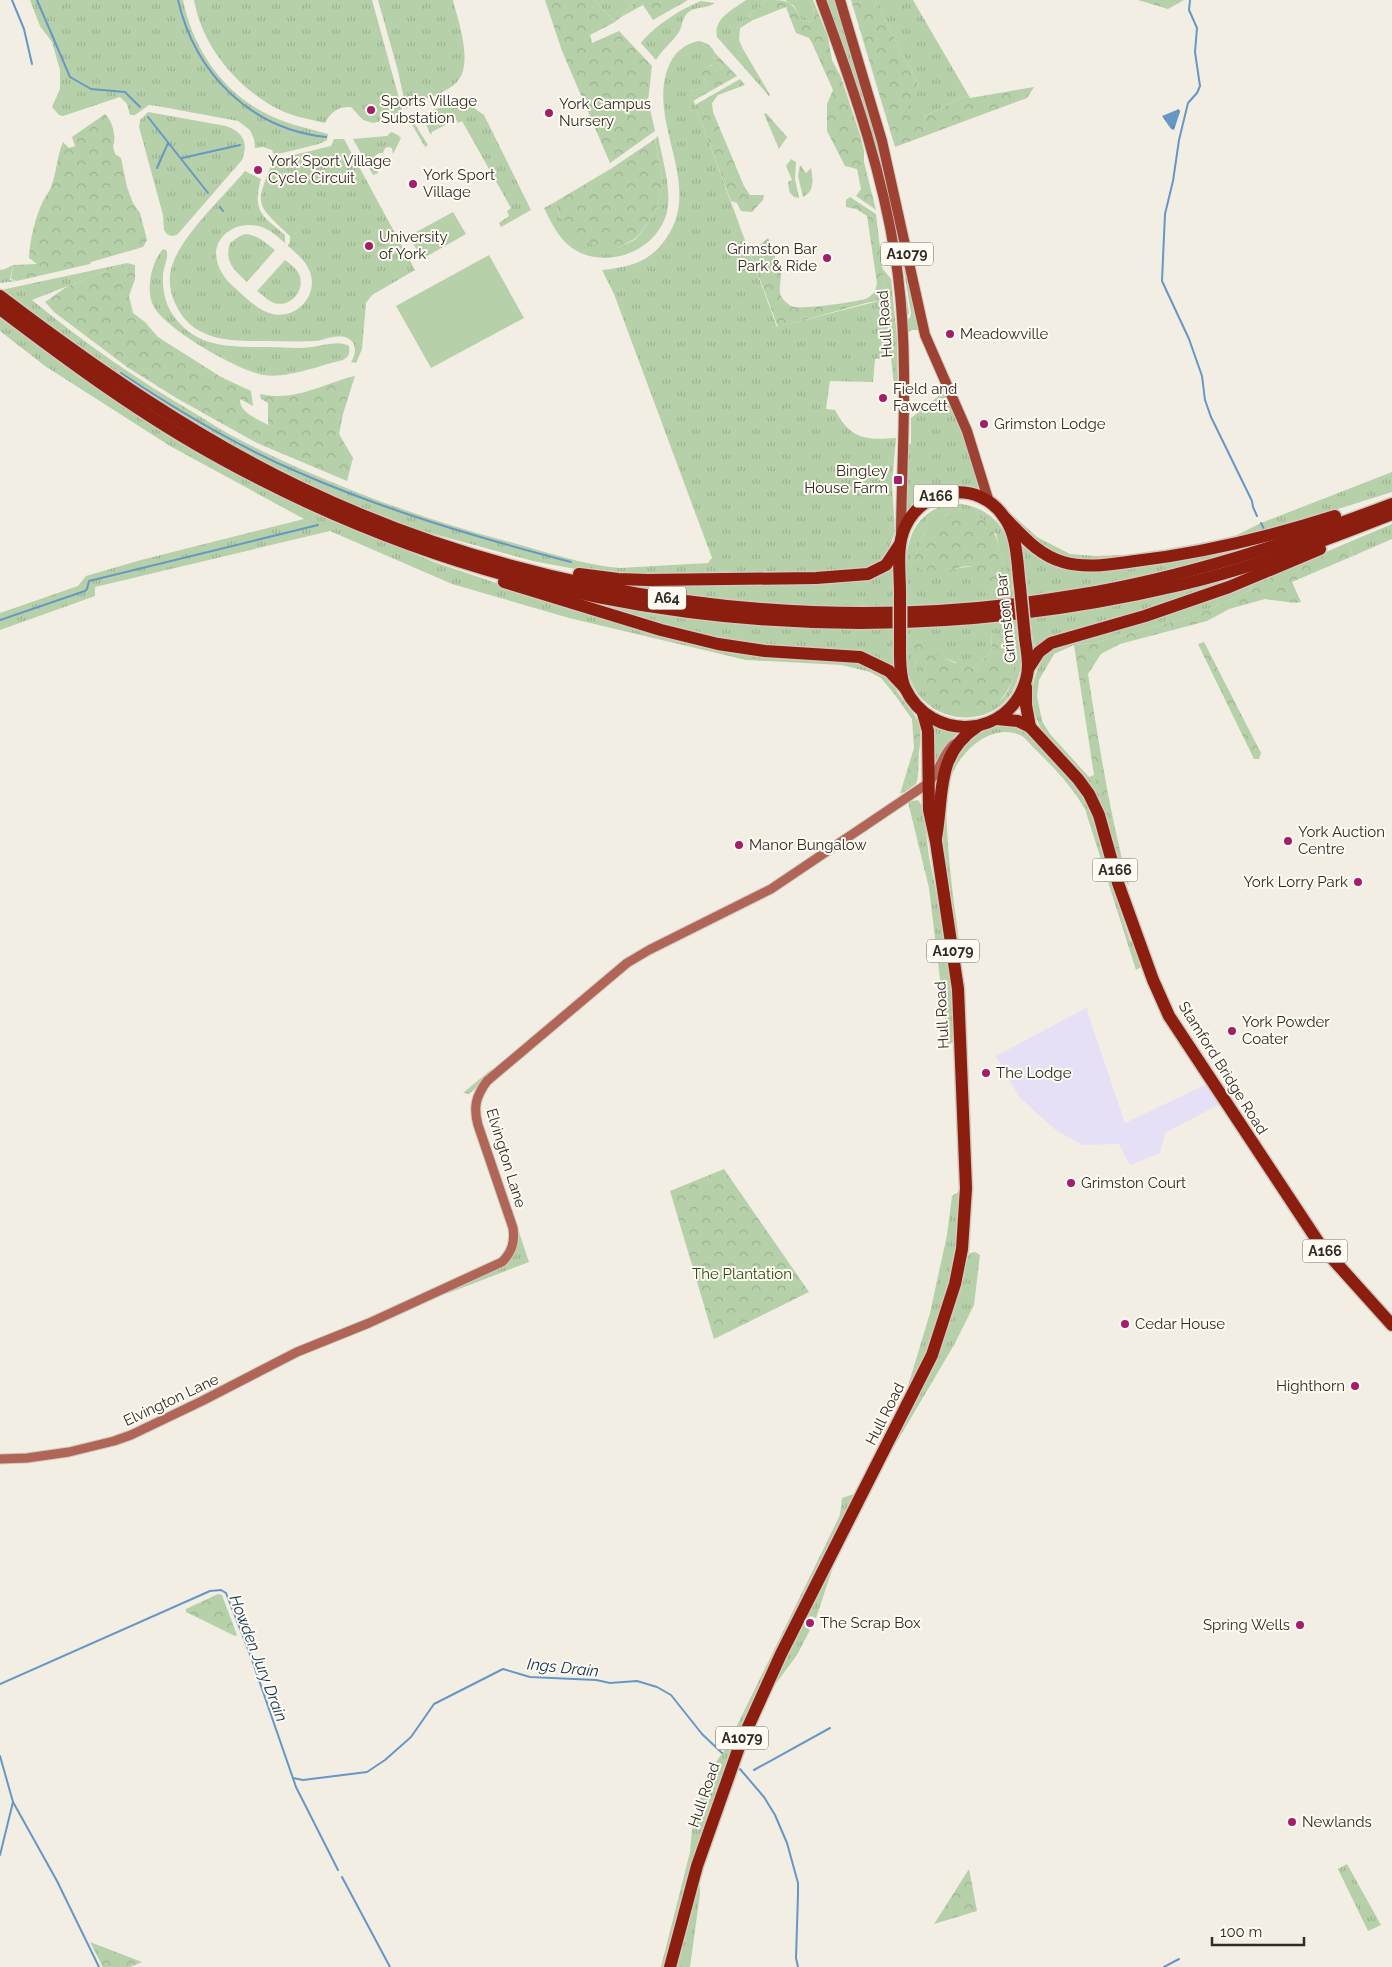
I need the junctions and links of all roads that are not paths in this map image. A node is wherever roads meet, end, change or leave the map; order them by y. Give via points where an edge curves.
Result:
1 (822, 0) edge
2 (840, 0) edge
3 (0, 296) edge
4 (0, 309) edge
5 (1392, 499) edge
6 (989, 502) junction
7 (1392, 504) edge
8 (1392, 514) edge
9 (1004, 517) junction
10 (1356, 528) junction
11 (901, 540) junction
12 (454, 560) junction
13 (532, 571) junction
14 (1027, 675) junction
15 (905, 688) junction
16 (923, 713) junction
17 (997, 719) junction
18 (980, 725) junction
19 (1030, 727) junction
20 (963, 738) junction
21 (927, 784) junction
22 (936, 842) junction
23 (1392, 1325) edge
24 (0, 1460) edge
25 (670, 1967) edge

1 - 11 main road, Hull Road / A1079 via 871,148 898,276 904,341
2 - 6 main road, Hull Road / A1079 via 882,141 925,335 967,431
3 - 13 highway, A64 via 99,370 158,409 300,488 381,523
4 - 12 highway, A64 via 130,403 220,458 332,513
5 - 9 highway via 1223,547 1098,566 1064,562 1043,553
6 - 9 highway, Grimston Bar / A166
6 - 11 highway, Grimston Bar / A166 via 965,493 937,495 920,506 908,521
7 - 13 highway, A64 via 1252,553 1177,574 1078,595 956,610 857,612 756,608 616,590
8 - 10 highway, A64
9 - 14 highway, Grimston Bar / A166, bridge via 1014,538
10 - 12 highway, A64 via 1218,575 1120,598 988,618 883,624 761,620 667,610 571,591
10 - 14 highway via 1334,543 1229,587 1051,643 1039,652
11 - 13 highway via 891,560 880,570 868,574 816,578 648,580
11 - 15 highway, Grimston Bar / A166, bridge via 900,650
12 - 15 highway via 482,575 661,630 718,644 860,657 888,671
14 - 17 highway, Grimston Bar / A166 via 1020,696
14 - 19 highway, A166 via 1026,705
15 - 16 highway, Grimston Bar / A166
16 - 18 highway, Grimston Bar / A166 via 937,722 955,727
16 - 21 highway, Hull Road / A1079 via 928,730
17 - 18 highway, Grimston Bar / A166
17 - 19 highway, A166
18 - 20 highway, Hull Road / A1079
19 - 23 highway, Stamford Bridge Road / A166 via 1092,799 1153,980 1169,1016 1321,1246
20 - 21 main road, Elvington Lane via 946,751 934,777
20 - 22 highway, Hull Road / A1079 via 952,751 946,767
21 - 22 highway, Hull Road / A1079
21 - 24 main road, Elvington Lane via 771,889 627,963 487,1081 477,1097 475,1110 513,1228 511,1252 502,1262 291,1355 131,1435 69,1452
22 - 25 highway, Hull Road / A1079 via 960,1016 966,1215 955,1284 932,1355 781,1654 739,1747 697,1866

